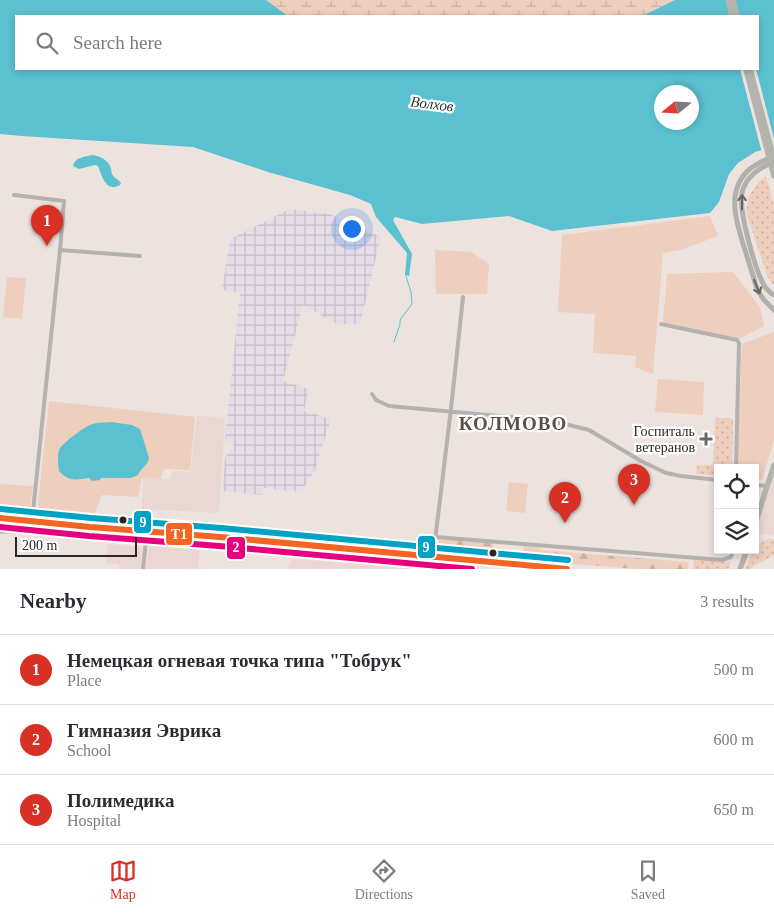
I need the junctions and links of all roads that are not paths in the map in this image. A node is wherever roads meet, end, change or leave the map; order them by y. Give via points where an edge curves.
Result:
1 (728, 0) edge
2 (733, 0) edge
3 (732, 15) edge
4 (737, 15) edge
5 (746, 70) edge
6 (750, 70) edge
7 (774, 160) edge
8 (774, 176) edge
9 (14, 195) dead end
10 (60, 250) junction
11 (140, 256) dead end
12 (774, 295) edge
13 (463, 297) dead end
14 (774, 310) edge
15 (661, 324) dead end
16 (372, 394) dead end
17 (450, 412) junction
18 (736, 464) edge
19 (774, 465) edge
20 (714, 480) edge
21 (759, 485) edge
22 (768, 486) junction
23 (759, 512) edge
24 (0, 518) edge
25 (32, 521) junction
26 (90, 527) junction
27 (0, 531) edge
28 (147, 531) junction
29 (436, 537) junction
30 (731, 554) edge
31 (746, 554) edge
32 (433, 557) junction
33 (143, 569) edge
34 (567, 569) edge
35 (740, 569) edge

1 - 3 main road
2 - 4 main road
5 - 8 main road
6 - 7 main road
12 -> 7 main road via 761,279 741,204 748,179
7 -> 14 main road via 761,162 747,171 738,184 734,201 738,226 758,291
9 - 10 street via 64,201
10 - 11 street
10 - 25 street
13 - 17 street
15 - 18 street via 739,343
16 - 17 street via 376,400 389,406
17 - 20 street via 521,418 589,430 641,462 666,473
17 - 29 street
19 - 22 main road
21 - 22 street
22 - 23 main road
24 - 25 main road
25 - 26 main road
26 - 27 main road
26 - 28 main road
28 - 32 main road
28 - 33 street
29 - 30 street via 722,560
29 - 32 street
31 - 35 main road
32 - 34 main road

